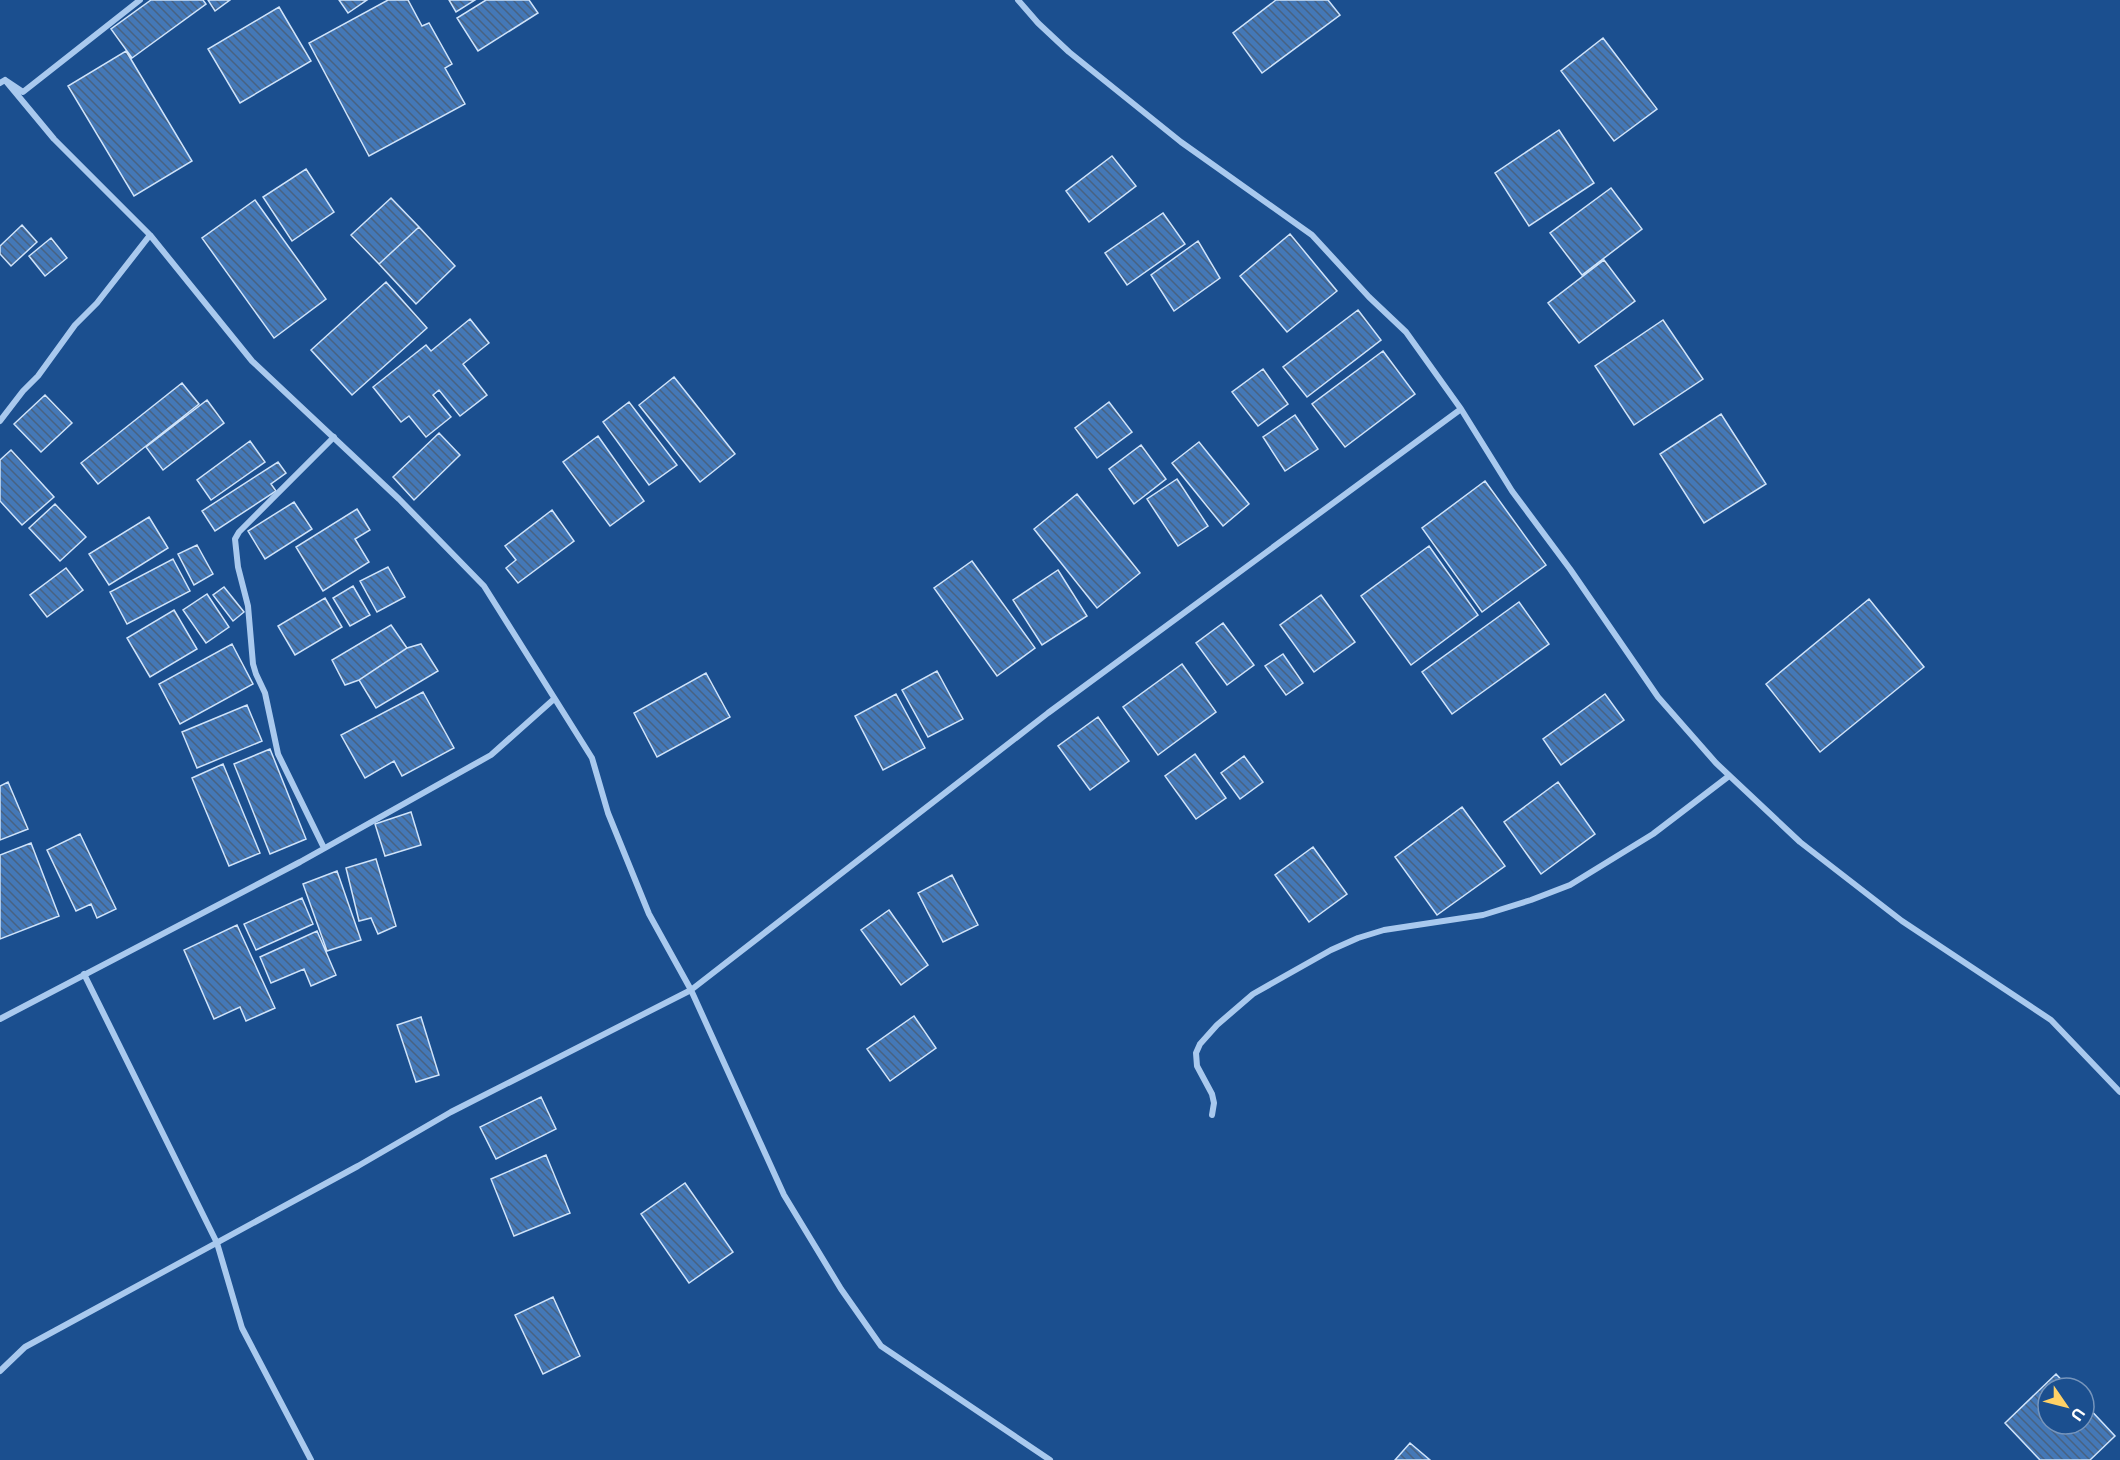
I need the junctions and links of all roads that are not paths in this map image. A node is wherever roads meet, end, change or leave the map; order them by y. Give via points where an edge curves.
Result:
1 (140, 0) edge
2 (1018, 0) edge
3 (3, 81) edge
4 (150, 235) junction
5 (1461, 409) junction
6 (0, 421) edge
7 (334, 437) junction
8 (554, 699) junction
9 (1729, 776) junction
10 (324, 848) junction
11 (84, 974) junction
12 (691, 990) junction
13 (0, 1018) edge
14 (2120, 1092) edge
15 (1212, 1114) dead end
16 (217, 1243) junction
17 (0, 1371) edge
18 (311, 1460) edge
19 (1050, 1460) edge

1 - 3 street via 23,92
2 - 5 street via 1069,52 1181,142 1312,235 1406,332
3 - 4 street via 54,140
4 - 6 street
4 - 7 street via 252,361
5 - 9 street via 1512,490 1658,698
5 - 12 street via 1048,713
7 - 8 street via 484,586
7 - 10 street via 235,539 248,606 253,664 265,693 278,754
8 - 10 street via 491,755
8 - 12 street via 592,758 608,813 649,914
9 - 14 street via 1800,842 1902,921 2051,1020
9 - 15 street via 1653,834 1570,885 1483,915 1384,930 1358,938 1253,994 1217,1025 1196,1053 1197,1066 1212,1094
10 - 11 street
11 - 13 street
11 - 16 street
12 - 16 street via 451,1112
12 - 19 street via 784,1195 881,1346
16 - 17 street via 25,1347
16 - 18 street via 242,1328

